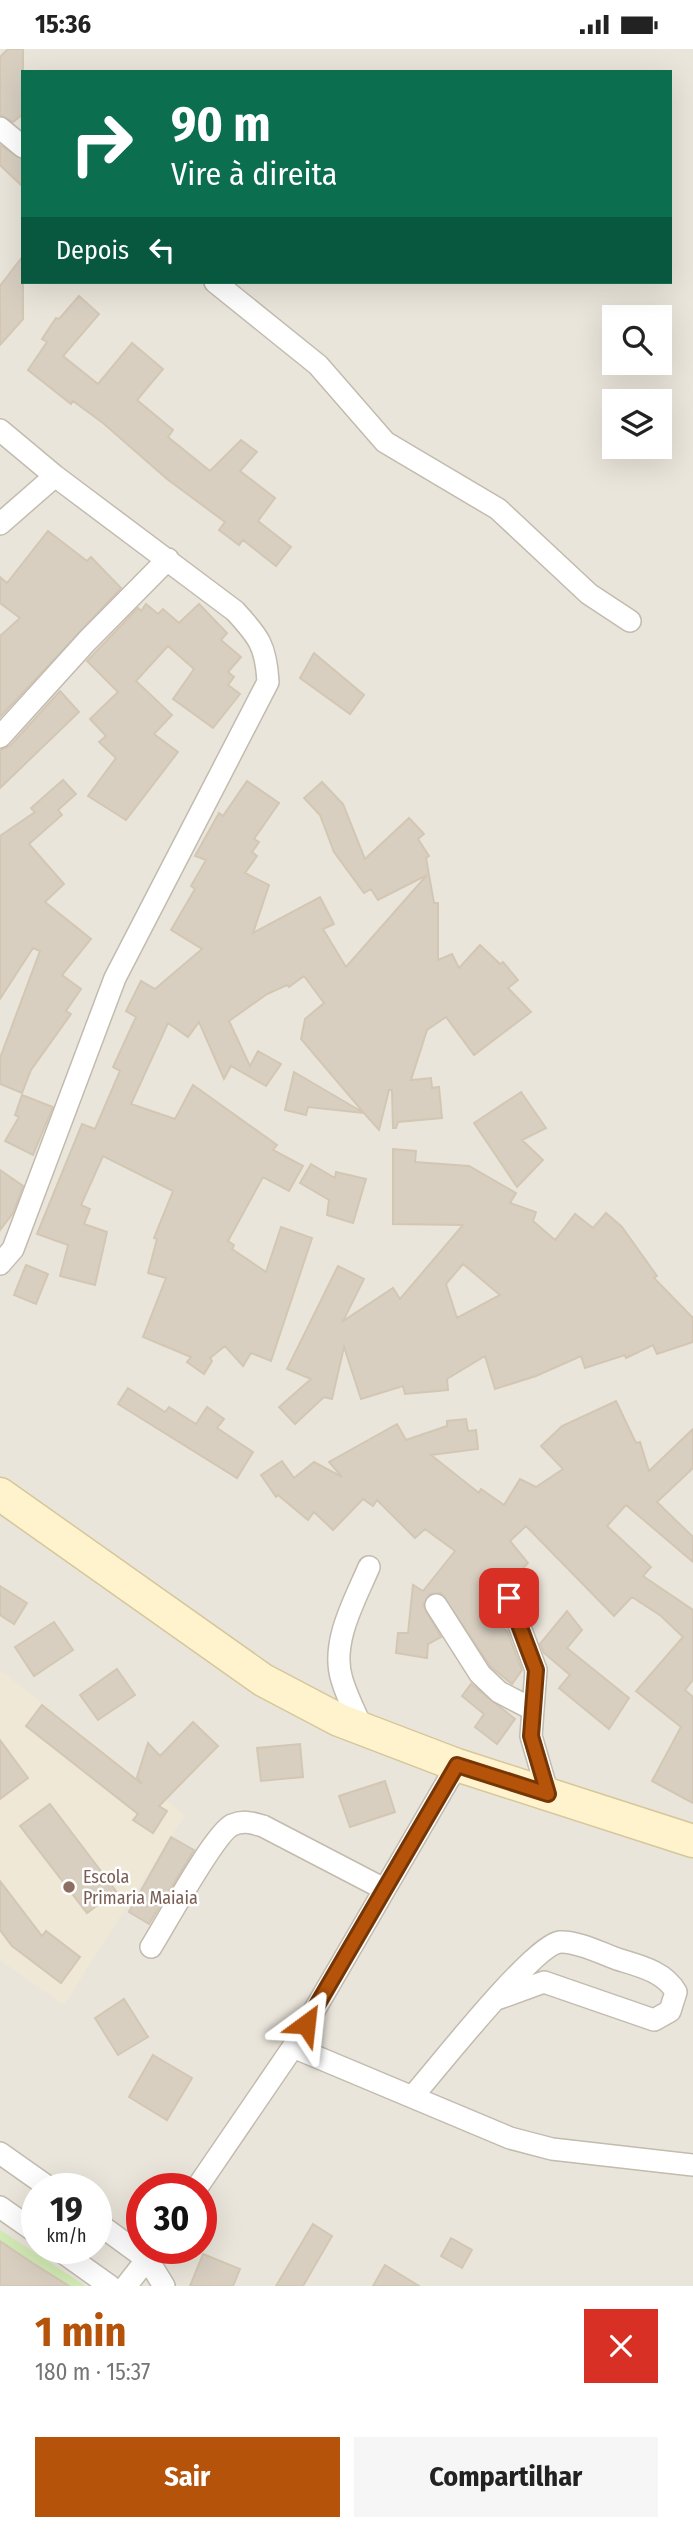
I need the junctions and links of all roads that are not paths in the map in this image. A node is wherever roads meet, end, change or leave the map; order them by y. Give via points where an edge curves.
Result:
1 (0, 128) edge
2 (21, 145) edge
3 (217, 284) edge
4 (0, 430) edge
5 (55, 476) junction
6 (0, 524) edge
7 (168, 559) junction
8 (630, 621) dead end
9 (0, 737) edge
10 (0, 1264) edge
11 (0, 1495) edge
12 (369, 1567) dead end
13 (509, 1598) dead end
14 (436, 1605) dead end
15 (532, 1709) junction
16 (363, 1730) junction
17 (457, 1765) junction
18 (548, 1794) junction
19 (693, 1840) edge
20 (384, 1889) junction
21 (151, 1947) dead end
22 (497, 1999) junction
23 (293, 2047) junction
24 (412, 2097) junction
25 (0, 2153) edge
26 (693, 2165) edge
27 (28, 2173) edge
28 (207, 2173) edge
29 (0, 2207) edge
30 (21, 2222) edge
31 (79, 2264) edge
32 (144, 2264) edge
33 (156, 2264) edge
34 (110, 2286) edge
35 (125, 2286) edge
36 (164, 2286) edge

1 - 2 street
3 - 8 street via 318,365 385,442 498,509 589,594
4 - 5 street
5 - 6 street
5 - 7 street
7 - 9 street
7 - 10 street via 235,611 257,635 266,655 268,682 115,978 13,1249
11 - 16 street via 263,1680
12 - 16 street via 338,1652 341,1679
13 - 15 street via 536,1670
14 - 15 street via 480,1674 499,1692
15 - 18 street via 531,1736
16 - 17 street
17 - 18 street
17 - 20 street
18 - 19 street
20 - 21 street via 246,1821 229,1826 216,1843
20 - 23 street
22 - 22 street via 543,1950 560,1943 644,1968 664,1977 676,1992 670,2011 654,2020 553,1983 537,1983
22 - 24 street
23 - 24 street
23 - 28 street
24 - 26 street via 510,2139
25 - 27 street
29 - 30 street
31 - 34 street
32 - 35 street
33 - 36 street

